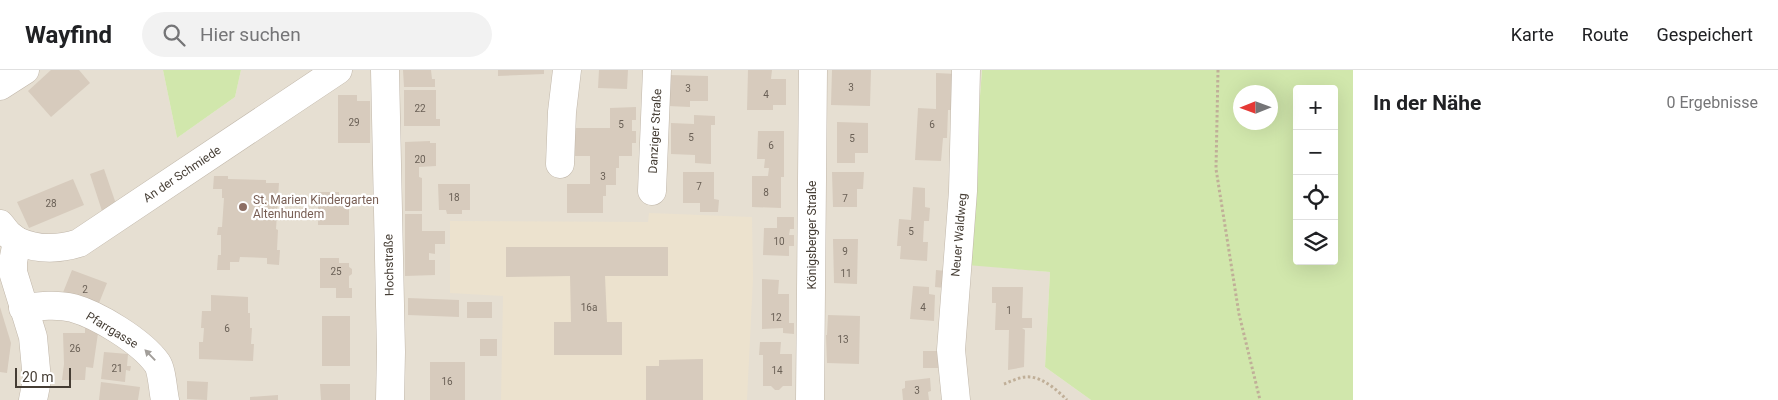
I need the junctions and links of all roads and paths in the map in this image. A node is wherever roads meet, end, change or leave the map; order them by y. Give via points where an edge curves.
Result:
1 (25, 70) edge
2 (338, 70) edge
3 (385, 70) edge
4 (567, 70) edge
5 (657, 70) edge
6 (813, 70) edge
7 (966, 70) edge
8 (1218, 70) edge
9 (0, 86) edge
10 (560, 164) dead end
11 (652, 191) dead end
12 (9, 232) edge
13 (24, 308) junction
14 (1004, 384) dead end
15 (33, 400) edge
16 (165, 400) edge
17 (390, 400) edge
18 (810, 400) edge
19 (956, 400) edge
20 (1067, 400) edge
21 (1260, 400) edge

1 - 9 street
2 - 12 street, An der Schmiede via 79,243 54,249 28,245
3 - 17 street, Hochstraße
4 - 10 street
5 - 11 street, Danziger Straße
6 - 18 street, Königsberger Straße
7 - 19 street, Neuer Waldweg via 963,191 951,342
8 - 21 path via 1216,169 1239,314
12 - 13 street via 13,272
13 - 15 street via 33,337 37,380
16 -> 13 street, Pfarrgasse via 158,364 128,337 74,308 53,305
14 - 20 path via 1031,377 1042,381

